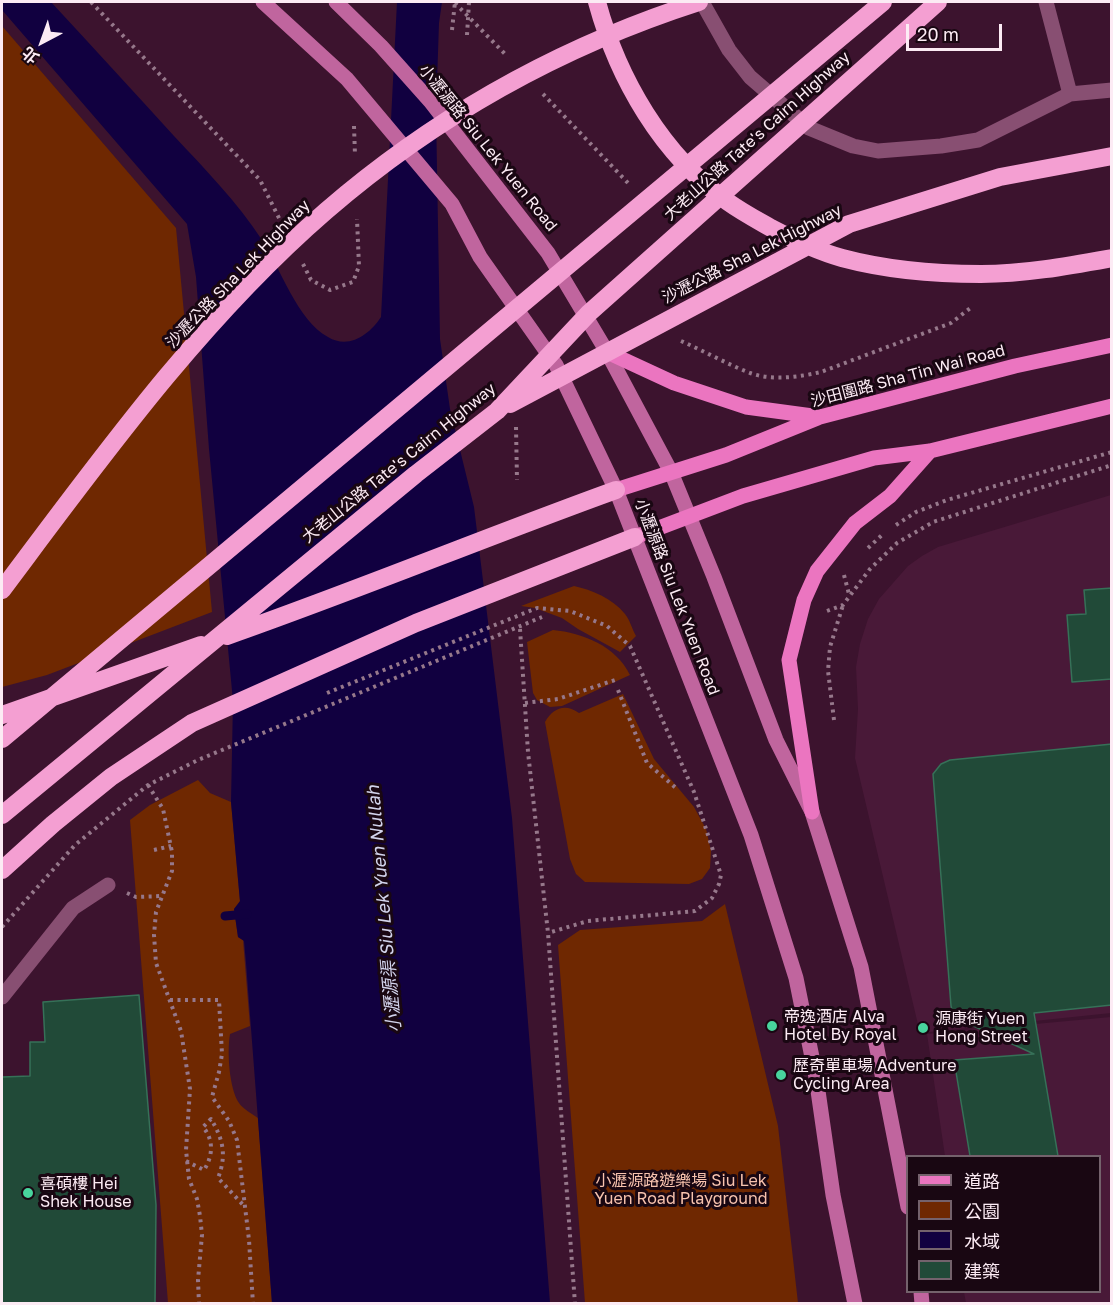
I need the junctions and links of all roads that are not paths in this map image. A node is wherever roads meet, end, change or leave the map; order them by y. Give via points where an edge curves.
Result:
1 (263, 2) edge
2 (336, 2) edge
3 (597, 2) edge
4 (700, 2) edge
5 (883, 2) edge
6 (938, 2) edge
7 (1046, 2) edge
8 (1112, 90) edge
9 (1070, 94) junction
10 (1112, 156) edge
11 (1112, 258) edge
12 (1112, 345) edge
13 (608, 352) junction
14 (1112, 406) edge
15 (497, 411) junction
16 (820, 417) junction
17 (930, 451) junction
18 (670, 472) junction
19 (616, 490) junction
20 (690, 516) junction
21 (635, 537) junction
22 (2, 590) edge
23 (2, 715) edge
24 (2, 739) edge
25 (812, 812) junction
26 (2, 815) edge
27 (2, 870) edge
28 (108, 885) road end
29 (2, 997) edge
30 (906, 1197) edge
31 (855, 1304) edge

1 - 19 main road, 小瀝源路 Siu Lek Yuen Road via 347,79 452,204 480,257 556,365
2 - 13 main road, 小瀝源路 Siu Lek Yuen Road via 429,101 522,217
3 - 11 highway via 625,78 660,134 728,202 785,235 841,258 947,273 1019,272
4 - 9 lane via 750,77 809,128 853,146 878,151 978,140
4 - 22 highway, 沙瀝公路 Sha Lek Highway via 617,31 484,96 383,165 326,212 222,314 170,373
5 - 24 highway, 大老山公路 Tate's Cairn Highway
6 - 15 highway, 大老山公路 Tate's Cairn Highway via 589,313
7 - 9 lane
8 - 9 lane
10 - 15 highway, 沙瀝公路 Sha Lek Highway via 1000,177 849,224
12 - 16 main road, 沙田圍路 Sha Tin Wai Road
13 - 16 main road via 674,382 746,407
13 - 18 main road, 小瀝源路 Siu Lek Yuen Road
14 - 17 main road
15 - 26 highway, 大老山公路 Tate's Cairn Highway
16 - 18 main road, 沙田圍路 Sha Tin Wai Road via 726,455
17 - 20 main road via 874,458 743,496
17 - 25 main road via 890,496 855,523 818,571 804,600 789,660
18 - 19 main road, 沙田圍路 Sha Tin Wai Road
18 - 20 main road, 小瀝源路 Siu Lek Yuen Road
19 - 21 main road, 小瀝源路 Siu Lek Yuen Road
19 - 23 highway via 317,604
20 - 21 main road
20 - 25 main road, 小瀝源路 Siu Lek Yuen Road via 776,740
21 - 27 highway via 416,623 192,723 111,777
21 - 31 main road, 小瀝源路 Siu Lek Yuen Road via 751,835 796,978
25 - 30 main road, 小瀝源路 Siu Lek Yuen Road via 861,967
28 - 29 lane via 73,908

